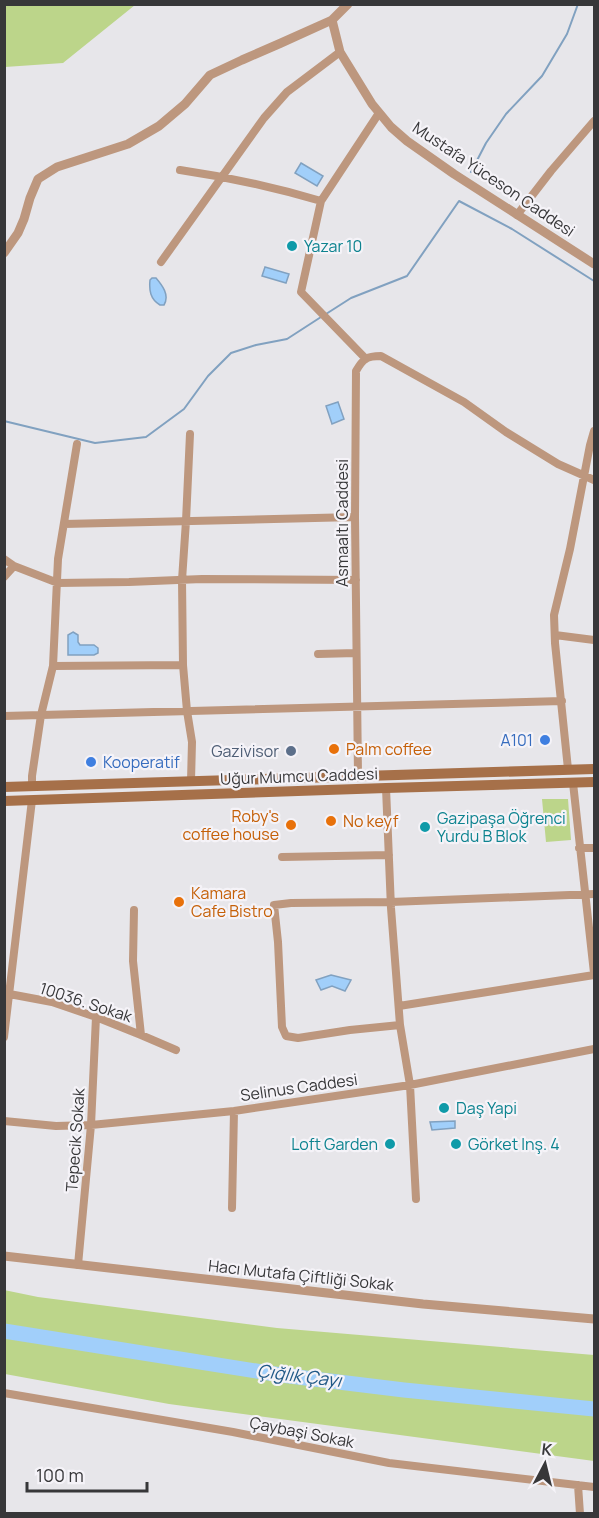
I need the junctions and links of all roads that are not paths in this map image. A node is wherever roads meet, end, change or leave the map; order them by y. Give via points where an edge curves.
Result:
1 (348, 4) edge
2 (332, 20) junction
3 (340, 52) junction
4 (379, 113) junction
5 (594, 121) edge
6 (180, 170) dead end
7 (223, 176) junction
8 (321, 201) junction
9 (518, 215) junction
10 (4, 253) edge
11 (161, 262) dead end
12 (594, 264) edge
13 (366, 358) junction
14 (594, 431) edge
15 (190, 434) dead end
16 (77, 444) dead end
17 (584, 476) junction
18 (594, 480) edge
19 (355, 517) junction
20 (186, 521) junction
21 (64, 524) junction
22 (4, 559) edge
23 (14, 566) junction
24 (4, 577) edge
25 (182, 580) junction
26 (356, 580) junction
27 (58, 583) junction
28 (555, 635) junction
29 (594, 640) edge
30 (356, 653) junction
31 (318, 654) dead end
32 (183, 665) junction
33 (53, 666) junction
34 (562, 701) junction
35 (357, 707) junction
36 (187, 711) junction
37 (4, 716) edge
38 (41, 716) junction
39 (568, 769) junction
40 (594, 769) edge
41 (358, 775) junction
42 (191, 781) junction
43 (594, 782) edge
44 (573, 783) junction
45 (32, 786) junction
46 (4, 787) edge
47 (386, 788) junction
48 (32, 800) junction
49 (4, 801) edge
50 (579, 848) junction
51 (594, 848) edge
52 (389, 855) junction
53 (282, 857) dead end
54 (585, 894) junction
55 (594, 894) edge
56 (391, 902) junction
57 (134, 910) dead end
58 (594, 974) edge
59 (7, 993) edge
60 (399, 1006) junction
61 (96, 1017) junction
62 (400, 1025) junction
63 (141, 1035) junction
64 (4, 1037) edge
65 (594, 1049) edge
66 (176, 1050) dead end
67 (410, 1085) junction
68 (234, 1111) junction
69 (4, 1120) edge
70 (91, 1125) junction
71 (416, 1199) dead end
72 (232, 1208) dead end
73 (4, 1256) edge
74 (78, 1264) junction
75 (594, 1319) edge
76 (4, 1393) edge
77 (578, 1485) junction
78 (594, 1487) edge
79 (579, 1514) edge

1 - 2 street
2 - 3 street, Mustafa Yüceson Caddesi
2 - 10 street via 210,75 159,126 128,144 57,168 39,179 18,232
3 - 4 street, Mustafa Yüceson Caddesi
3 - 7 street via 287,92
4 - 8 street
4 - 9 street, Mustafa Yüceson Caddesi via 407,141
5 - 9 street
6 - 7 street
7 - 8 street
7 - 11 street
8 - 13 street via 302,291
9 - 12 street, Mustafa Yüceson Caddesi
13 - 17 street via 381,356
13 - 19 street, Asmaaltı Caddesi via 356,371
14 - 17 street
15 - 20 street
16 - 21 street
17 - 18 street
17 - 28 street via 554,615
19 - 20 street
19 - 26 street, Asmaaltı Caddesi
20 - 21 street
20 - 25 street
21 - 27 street
22 - 23 street
23 - 24 street
23 - 27 street
25 - 26 street
25 - 27 street
25 - 32 street
26 - 30 street, Asmaaltı Caddesi
27 - 33 street
28 - 29 street
28 - 34 street
30 - 31 street
30 - 35 street, Asmaaltı Caddesi
32 - 33 street
32 - 36 street
33 - 38 street
34 - 35 street
34 - 39 street
35 - 36 street
35 - 41 street, Asmaaltı Caddesi
36 - 38 street
36 - 42 street via 192,742
37 - 38 street
38 - 45 street
39 - 40 main road, Uğur Mumcu Caddesi
39 - 41 main road, Uğur Mumcu Caddesi
41 - 42 main road, Uğur Mumcu Caddesi
42 - 45 main road, Uğur Mumcu Caddesi
43 - 44 main road, Uğur Mumcu Caddesi
44 - 47 main road, Uğur Mumcu Caddesi
44 - 50 street
45 - 46 main road, Uğur Mumcu Caddesi
45 - 48 main road
47 - 48 main road, Uğur Mumcu Caddesi
47 - 52 street
48 - 49 main road, Uğur Mumcu Caddesi
48 - 59 street
50 - 51 street
50 - 54 street
52 - 53 street
52 - 56 street
54 - 55 street
54 - 56 street
54 - 58 street
56 - 60 street
56 - 62 street via 274,905 282,1027 286,1036 293,1038
57 - 63 street, 10036. Sokak via 133,962
58 - 60 street
59 - 61 street, 10036. Sokak via 52,1002
59 - 64 street
60 - 62 street
61 - 63 street, 10036. Sokak
61 - 70 street, Tepecik Sokak
62 - 67 street
63 - 66 street
65 - 67 street, Selinus Caddesi
67 - 68 street, Selinus Caddesi
67 - 71 street
68 - 70 street, Selinus Caddesi
68 - 72 street
69 - 70 street, Selinus Caddesi via 56,1126
70 - 74 street, Tepecik Sokak
73 - 74 street, Hacı Mutafa Çiftliği Sokak
74 - 75 street, Hacı Mutafa Çiftliği Sokak via 411,1303
76 - 77 street, Çaybaşi Sokak via 389,1463
77 - 78 street, Çaybaşi Sokak
77 - 79 street

